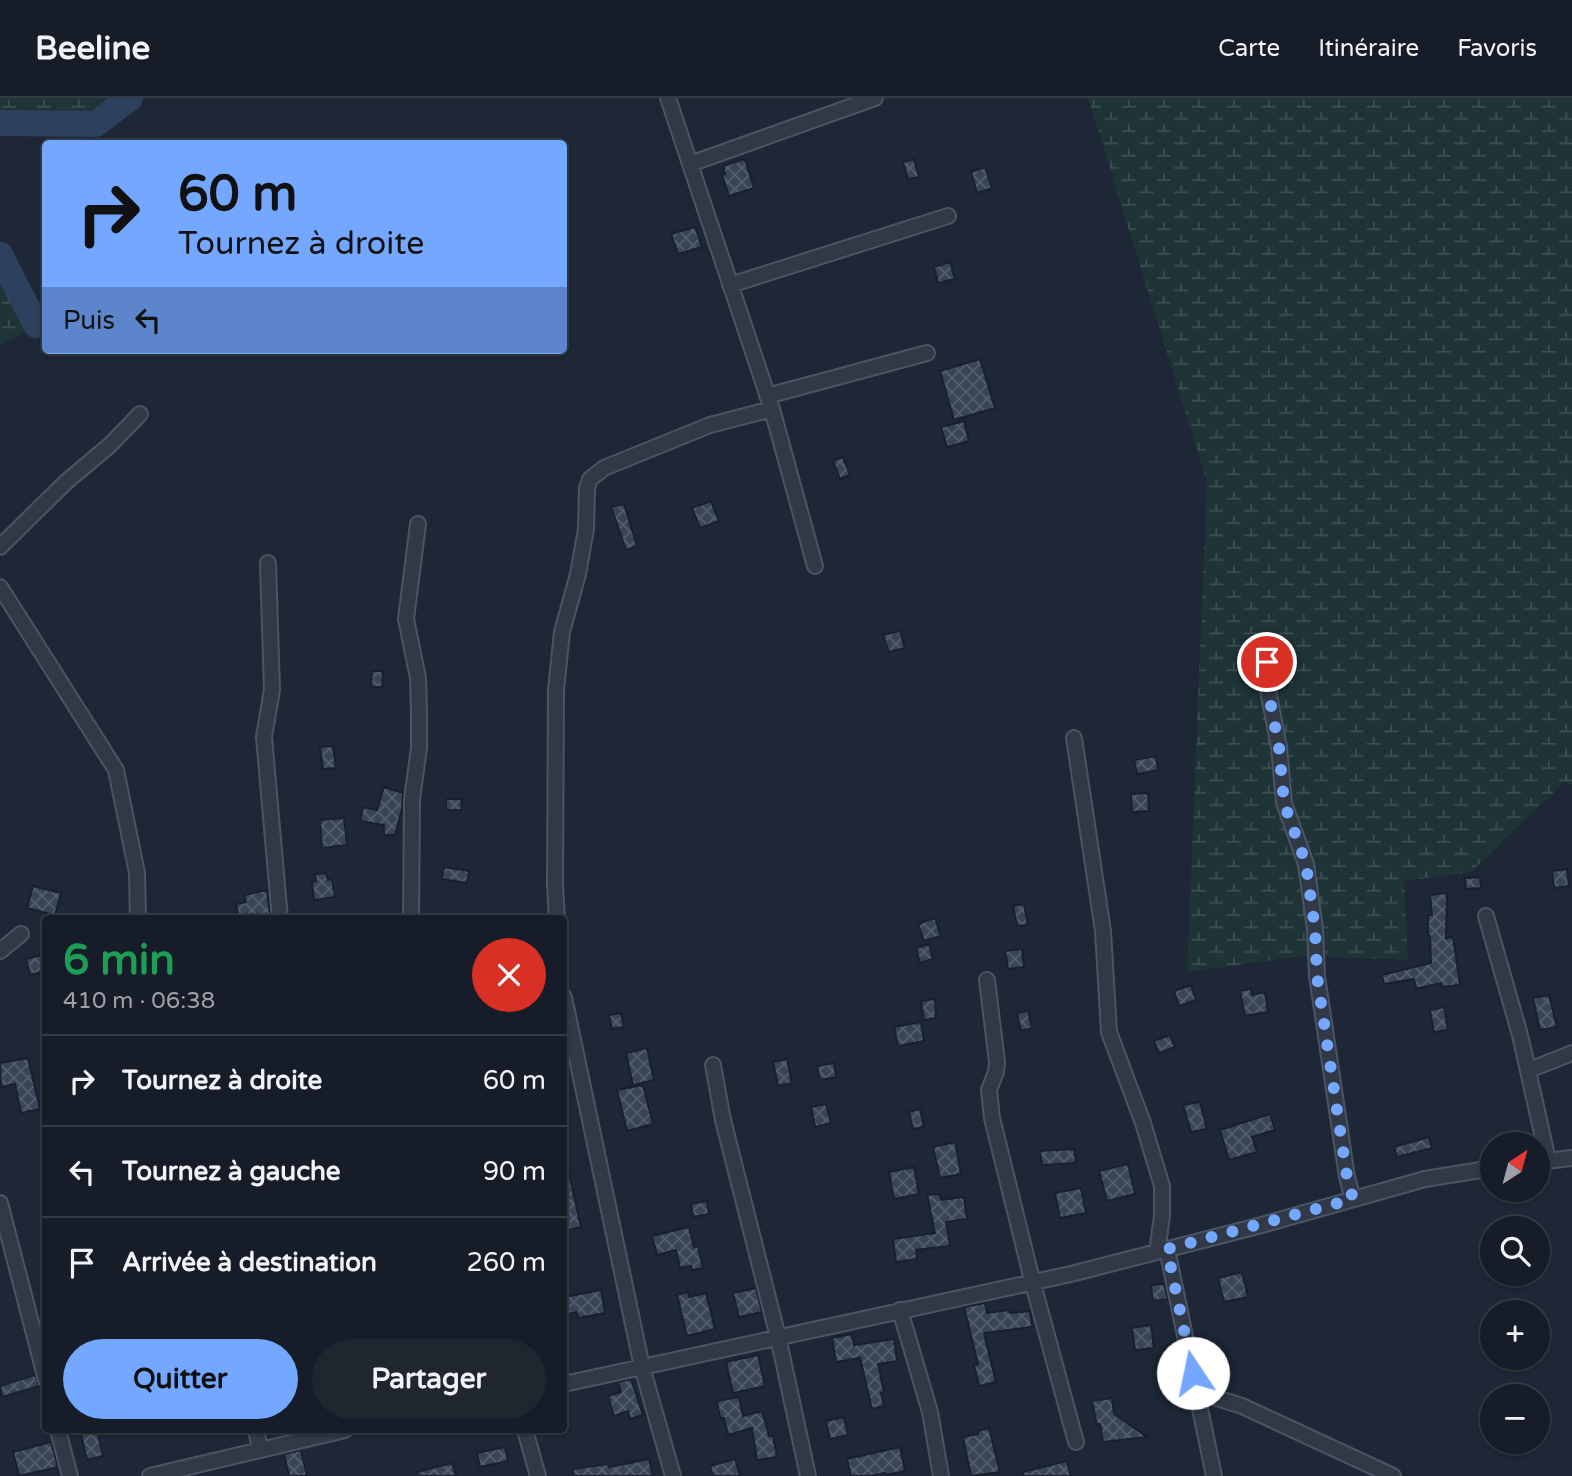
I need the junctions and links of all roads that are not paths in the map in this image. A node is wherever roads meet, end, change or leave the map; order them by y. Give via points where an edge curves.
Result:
1 (668, 98) edge
2 (875, 98) edge
3 (690, 163) junction
4 (948, 216) dead end
5 (730, 285) junction
6 (927, 353) dead end
7 (770, 402) junction
8 (140, 414) dead end
9 (418, 524) dead end
10 (0, 547) edge
11 (268, 563) dead end
12 (815, 566) dead end
13 (0, 587) edge
14 (1270, 646) dead end
15 (1074, 738) dead end
16 (138, 915) edge
17 (280, 915) edge
18 (411, 915) edge
19 (557, 915) edge
20 (1486, 916) dead end
21 (21, 934) dead end
22 (0, 951) edge
23 (987, 980) dead end
24 (567, 1011) edge
25 (1572, 1053) edge
26 (713, 1065) dead end
27 (1529, 1070) junction
28 (1539, 1132) edge
29 (1572, 1158) edge
30 (1550, 1160) edge
31 (1480, 1170) edge
32 (1353, 1199) junction
33 (0, 1203) edge
34 (1162, 1250) junction
35 (1032, 1280) junction
36 (901, 1310) junction
37 (778, 1337) junction
38 (42, 1365) edge
39 (642, 1367) junction
40 (567, 1383) edge
41 (1198, 1392) junction
42 (59, 1433) edge
43 (257, 1433) edge
44 (332, 1433) edge
45 (526, 1433) edge
46 (1076, 1442) dead end
47 (260, 1449) junction
48 (71, 1476) edge
49 (150, 1476) edge
50 (538, 1476) edge
51 (674, 1476) edge
52 (808, 1476) edge
53 (941, 1476) edge
54 (1214, 1476) edge
55 (1393, 1476) edge

1 - 3 street
2 - 3 street
3 - 5 street
4 - 5 street
5 - 7 street
6 - 7 street
7 - 12 street
7 - 19 street via 604,468 590,479 586,530 562,632 555,690
8 - 10 street
9 - 18 street via 407,619 418,678 419,748 412,799
11 - 17 street via 272,691 264,737
13 - 16 street via 116,770 137,873
14 - 32 street via 1266,680 1284,803 1306,864 1317,976
15 - 34 street via 1103,931 1109,1032 1162,1185
20 - 27 street
21 - 22 street
23 - 35 street via 996,1062 989,1101
24 - 39 street
25 - 27 street
26 - 37 street
27 - 28 street
29 - 30 street
31 - 32 street
32 - 34 street
33 - 38 street
34 - 35 street
34 - 41 street
35 - 36 street
35 - 46 street
36 - 37 street
36 - 53 street via 930,1412
37 - 39 street
37 - 52 street
39 - 40 street
39 - 51 street
41 - 54 street
41 - 55 street via 1242,1406
42 - 48 street
43 - 47 street
44 - 47 street
45 - 50 street
47 - 49 street

